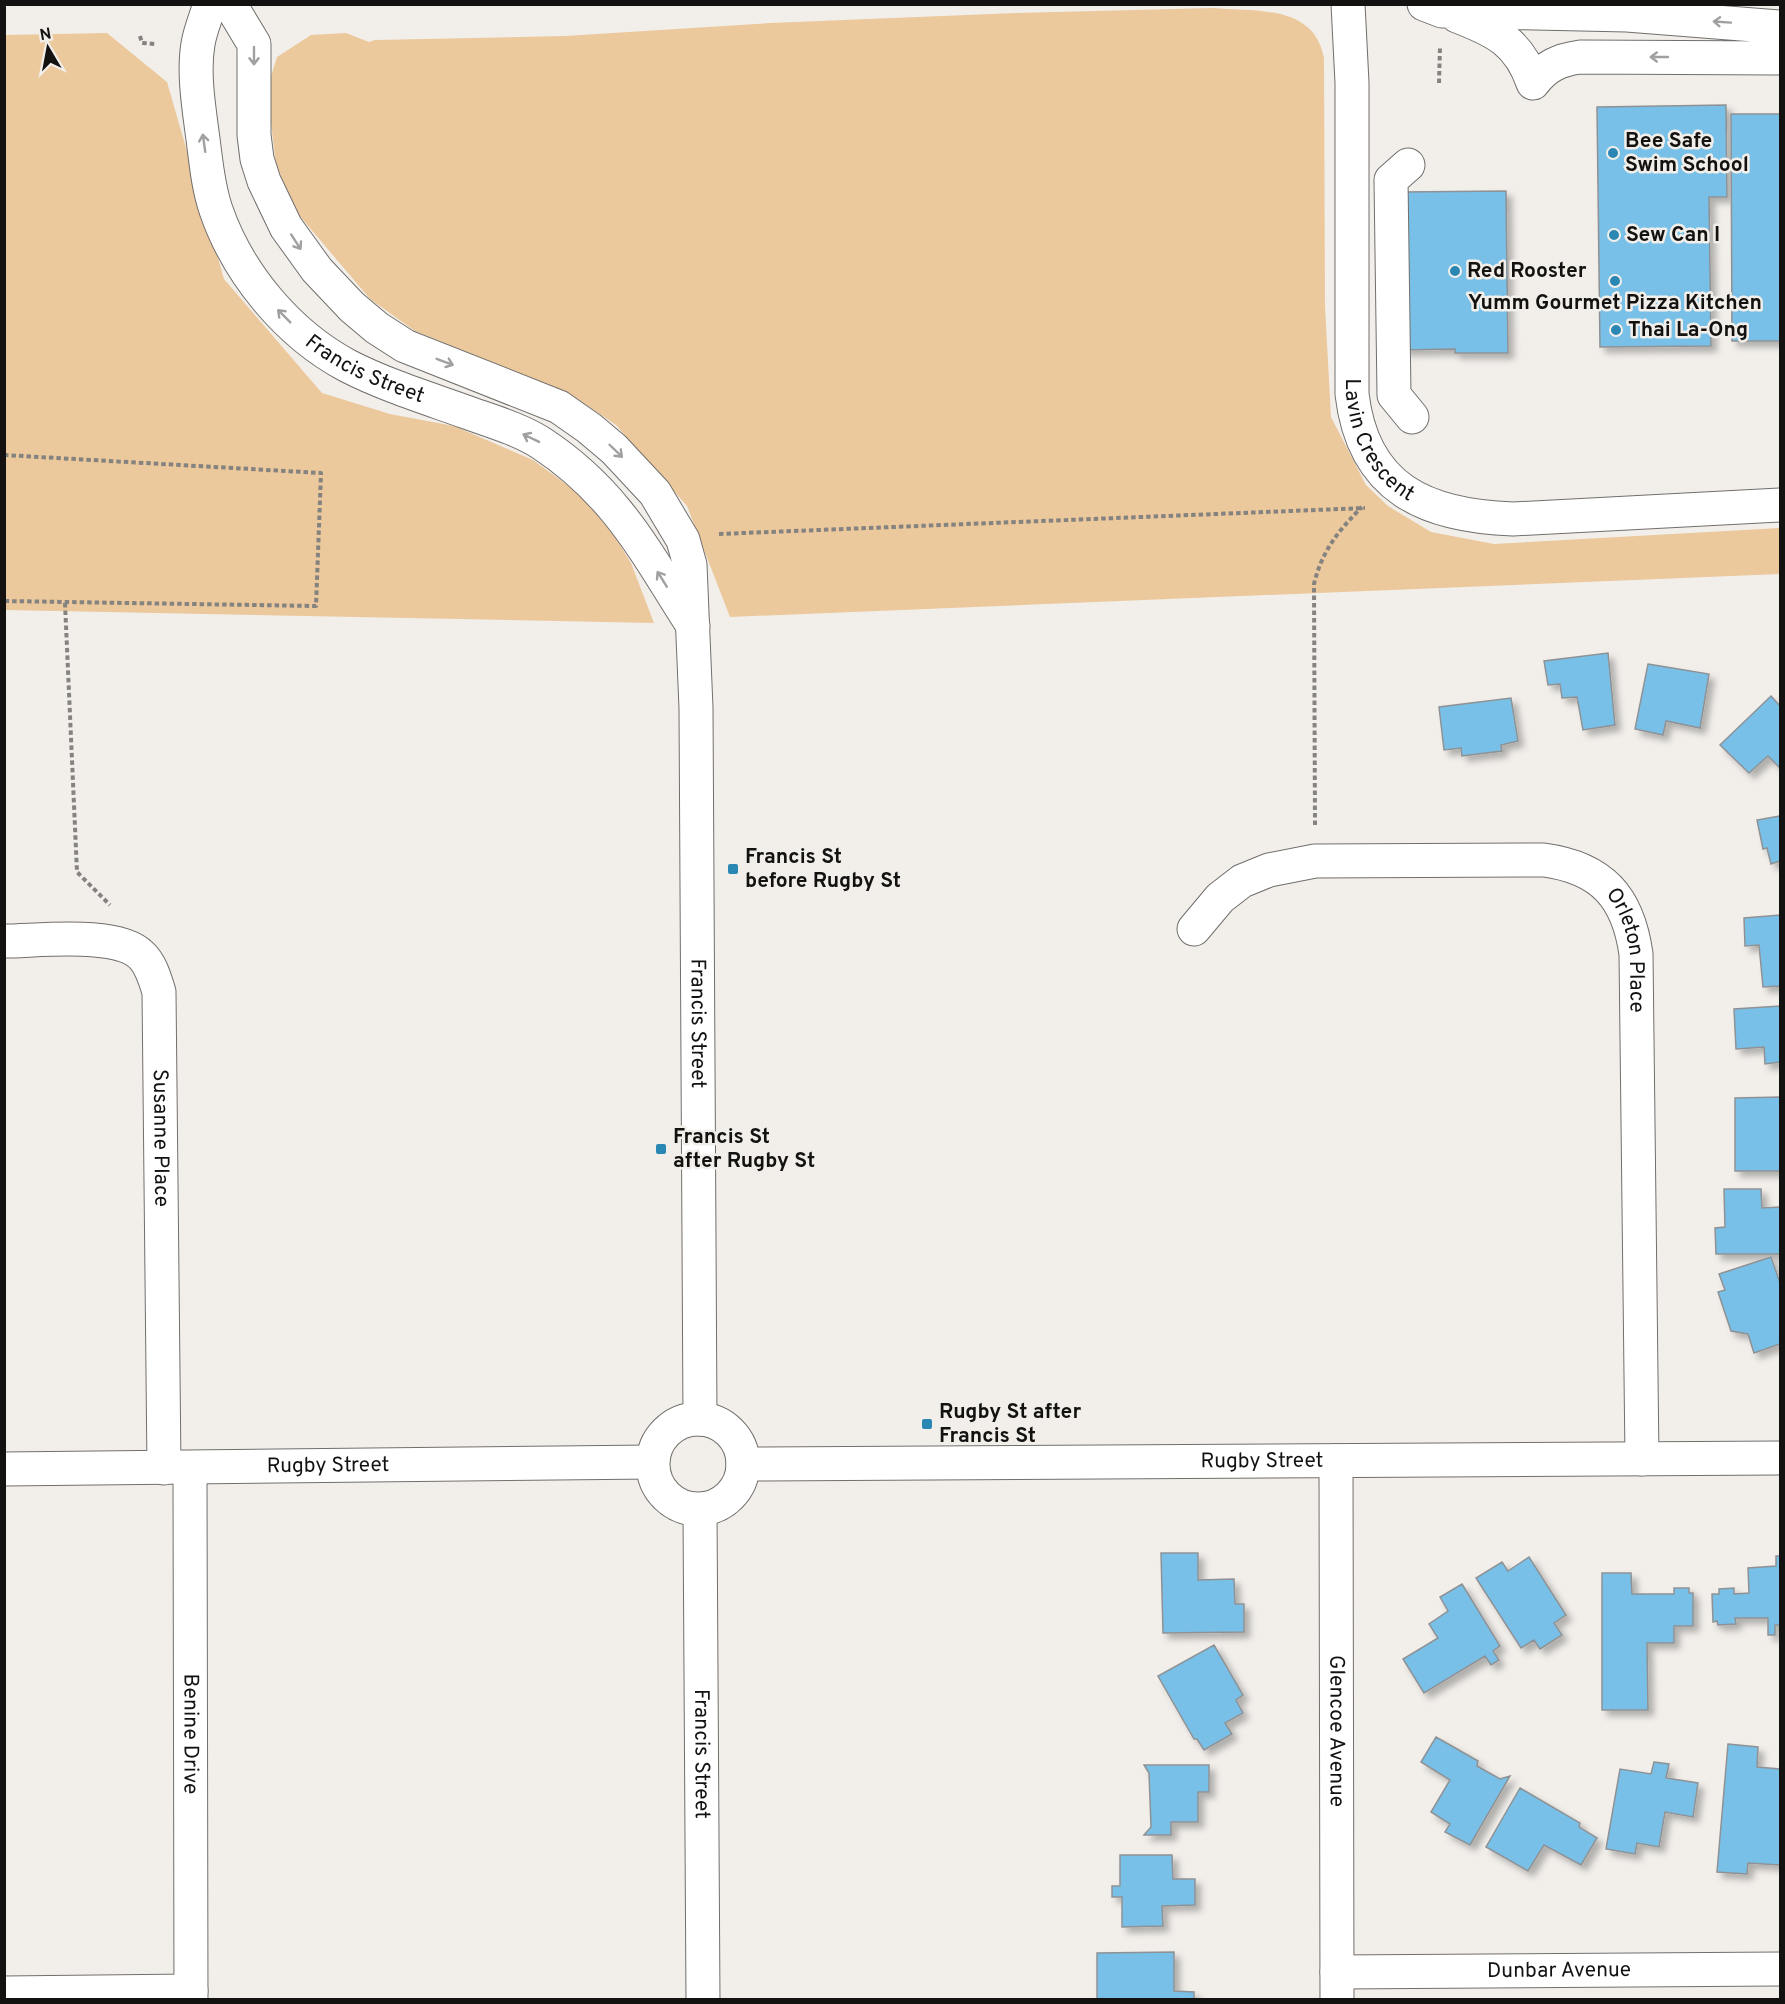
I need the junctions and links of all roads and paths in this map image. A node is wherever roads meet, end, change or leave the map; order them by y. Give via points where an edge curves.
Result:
1 (210, 4) edge
2 (230, 4) edge
3 (1348, 4) edge
4 (1433, 8) edge
5 (1780, 27) edge
6 (140, 36) dead end
7 (155, 44) dead end
8 (1440, 44) dead end
9 (1780, 58) edge
10 (1439, 83) dead end
11 (1408, 165) dead end
12 (1412, 417) dead end
13 (4, 455) edge
14 (1393, 483) junction
15 (1780, 505) edge
16 (1363, 507) junction
17 (711, 535) dead end
18 (4, 601) edge
19 (65, 603) junction
20 (694, 628) junction
21 (1315, 861) junction
22 (1194, 929) dead end
23 (126, 934) junction
24 (4, 941) edge
25 (700, 1419) junction
26 (1780, 1458) edge
27 (1642, 1459) junction
28 (1336, 1461) junction
29 (652, 1462) junction
30 (743, 1464) junction
31 (177, 1468) junction
32 (4, 1469) edge
33 (700, 1510) junction
34 (1780, 1969) edge
35 (1337, 1986) edge
36 (4, 1993) edge
37 (191, 1995) edge
38 (703, 2000) edge

20 -> 1 street, Francis Street via 635,534 609,499 576,468 539,442 500,424 347,365 298,329 260,290 227,235 209,183 197,58
2 -> 20 street, Francis Street via 254,44 257,159 275,205 301,251 333,290 405,346 559,407 614,449 655,493 683,540 690,565
3 - 14 street, Lavin Crescent via 1352,83 1352,394 1355,423 1366,449
5 -> 4 street via 1627,15
9 -> 4 street via 1580,57 1559,60 1533,83 1526,63 1507,39
6 - 7 path via 142,43
8 - 10 path
11 - 12 street via 1391,180 1394,395
13 - 19 path via 321,473 316,606
14 - 15 street, Lavin Crescent via 1430,507 1482,518
14 - 16 path
16 - 17 path
16 - 21 path via 1337,531 1314,584
18 - 19 path
19 - 23 path via 77,872
20 - 25 street, Francis Street
21 - 22 street, Orleton Place via 1269,870 1242,881 1220,898
21 - 27 street, Orleton Place via 1544,860 1571,864 1613,893 1625,912 1636,954
23 - 24 street via 102,940
23 - 31 street, Susanne Place via 150,966 159,992
25 - 29 street via 674,1426 663,1436
25 - 30 street via 726,1429 742,1451
26 - 27 street, Rugby Street
27 - 28 street, Rugby Street
28 - 30 street, Rugby Street
28 - 35 street, Glencoe Avenue
29 - 31 street, Rugby Street
29 - 33 street via 654,1477 671,1501
30 - 33 street via 742,1478 726,1500
31 - 32 street, Rugby Street
31 - 37 street, Benine Drive
33 - 38 street, Francis Street
34 - 35 street, Dunbar Avenue
36 - 37 street

